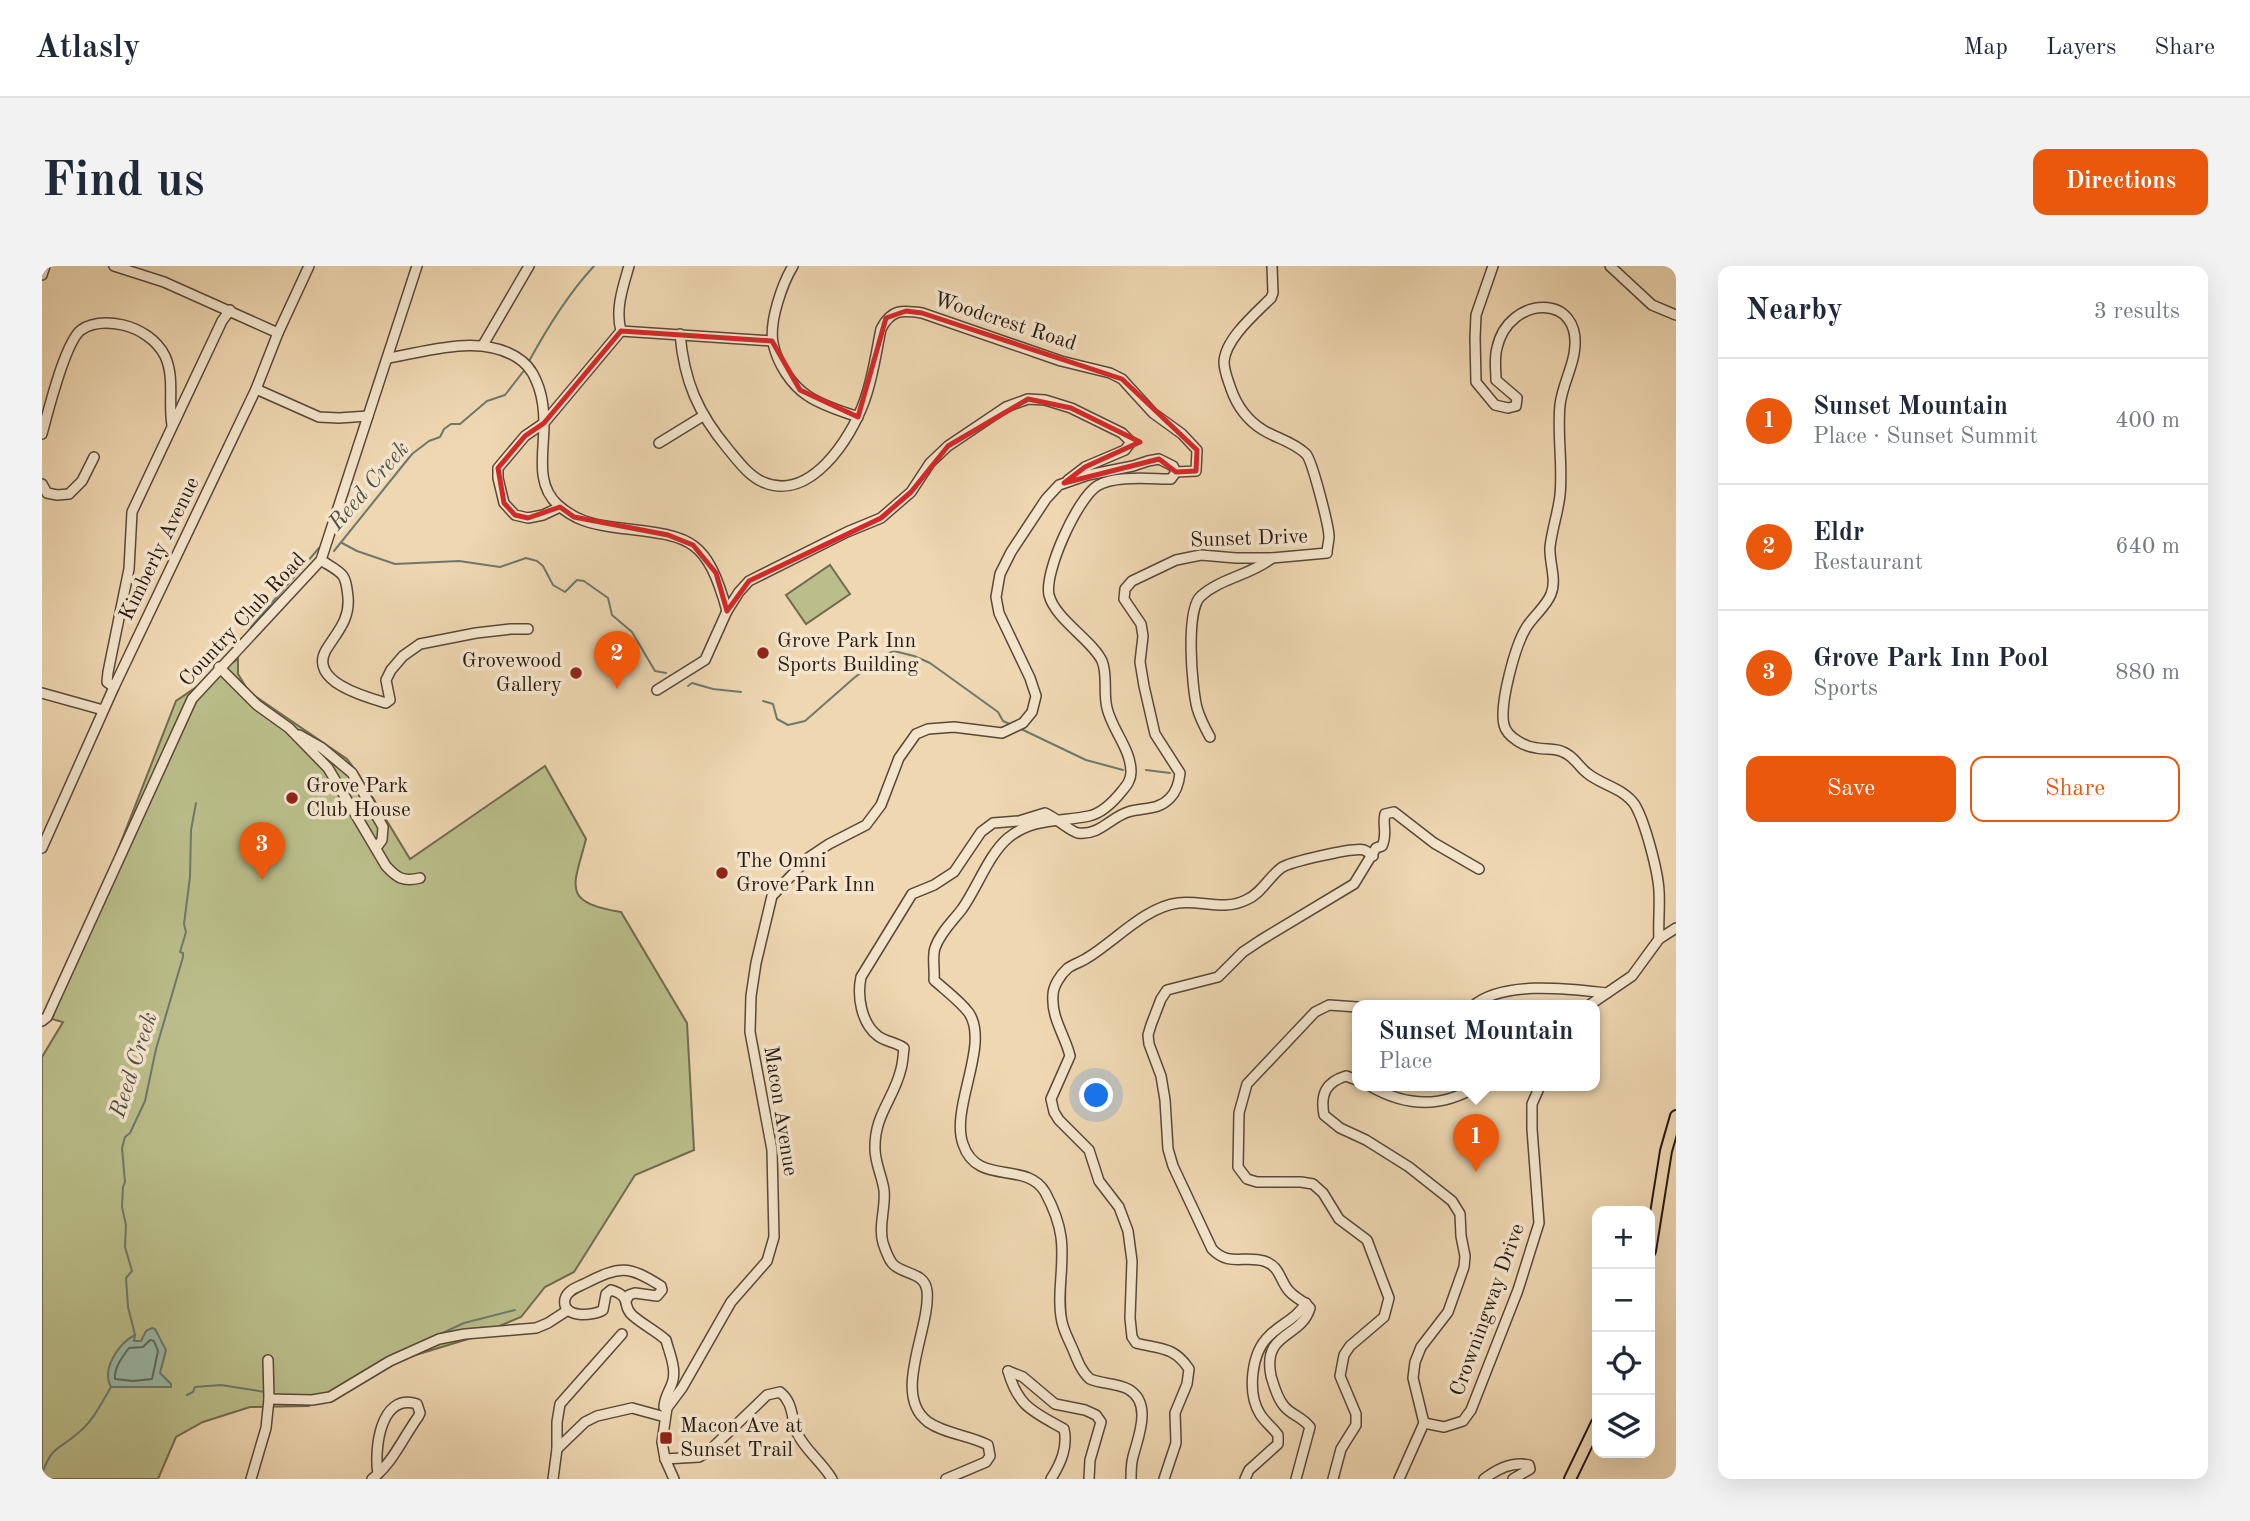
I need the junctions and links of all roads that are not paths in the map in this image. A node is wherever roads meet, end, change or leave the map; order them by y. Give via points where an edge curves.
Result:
1 (45, 266) edge
2 (114, 266) edge
3 (309, 266) edge
4 (417, 266) edge
5 (529, 266) edge
6 (629, 266) edge
7 (793, 266) edge
8 (1272, 266) edge
9 (1493, 266) edge
10 (1610, 266) edge
11 (42, 275) edge
12 (230, 310) junction
13 (1676, 314) edge
14 (621, 331) junction
15 (278, 333) junction
16 (680, 334) junction
17 (772, 341) junction
18 (483, 345) junction
19 (388, 358) junction
20 (256, 389) junction
21 (368, 416) junction
22 (703, 416) junction
23 (858, 417) junction
24 (544, 423) junction
25 (172, 426) junction
26 (42, 434) edge
27 (659, 443) dead end
28 (94, 457) dead end
29 (1176, 472) junction
30 (1064, 483) junction
31 (42, 484) edge
32 (560, 507) junction
33 (1272, 558) junction
34 (321, 560) junction
35 (727, 611) junction
36 (528, 629) dead end
37 (219, 667) junction
38 (114, 687) junction
39 (657, 690) dead end
40 (42, 693) edge
41 (103, 710) junction
42 (294, 733) junction
43 (1210, 737) dead end
44 (1059, 819) junction
45 (42, 848) edge
46 (376, 848) junction
47 (1373, 856) junction
48 (1479, 869) dead end
49 (420, 878) dead end
50 (1676, 928) edge
51 (1659, 939) junction
52 (1607, 993) junction
53 (1479, 1000) edge
54 (1597, 1000) edge
55 (1352, 1007) edge
56 (42, 1021) edge
57 (1352, 1078) edge
58 (1379, 1091) edge
59 (1467, 1091) edge
60 (1538, 1091) edge
61 (1676, 1116) edge
62 (1655, 1218) edge
63 (626, 1299) junction
64 (1306, 1303) junction
65 (568, 1310) junction
66 (622, 1334) dead end
67 (268, 1360) dead end
68 (269, 1399) junction
69 (666, 1413) junction
70 (1424, 1423) junction
71 (1592, 1433) edge
72 (556, 1449) junction
73 (665, 1459) junction
74 (375, 1476) edge
75 (252, 1477) edge
76 (553, 1479) edge
77 (674, 1479) edge
78 (832, 1479) edge
79 (946, 1479) edge
80 (1051, 1479) edge
81 (1089, 1479) edge
82 (1131, 1479) edge
83 (1164, 1479) edge
84 (1245, 1479) edge
85 (1296, 1479) edge
86 (1333, 1479) edge
87 (1399, 1479) edge
88 (1484, 1479) edge
89 (1513, 1479) edge
90 (1570, 1479) edge

1 - 11 street
2 - 12 street
3 - 15 street, Kimberly Avenue
4 - 19 street, Country Club Road
5 - 18 street
6 - 14 street via 621,292
7 - 17 street via 777,303
8 - 33 street, Sunset Drive via 1273,293 1226,353 1227,379 1247,419 1307,454 1329,536 1326,553
9 - 51 street via 1480,301 1475,338 1476,382 1495,405 1516,406 1517,398 1496,380 1496,348 1511,321 1528,309 1545,308 1568,317 1575,331 1573,362 1560,408 1560,496 1550,551 1552,592 1514,653 1504,728 1530,747 1564,752 1588,775 1626,795 1634,805 1658,878
10 - 13 street via 1653,304
12 - 15 street
12 - 25 street
14 - 16 street
14 - 24 street
15 - 20 street, Kimberly Avenue
16 - 17 street
16 - 22 street, Woodcrest Road via 685,371
17 - 23 street via 782,366 800,390
18 - 19 street
18 - 24 street via 526,365 543,400
19 - 21 street, Country Club Road
20 - 21 street via 319,416
20 - 38 street, Kimberly Avenue
21 - 34 street, Country Club Road
22 - 23 street, Woodcrest Road via 756,478 785,486 821,468 845,442
22 - 27 street
23 - 29 street, Woodcrest Road via 886,318 906,311 922,313 1122,379 1197,450 1196,471
24 - 32 street via 544,485
24 - 32 street via 525,436 498,468 498,478 514,515 528,518
25 - 26 street via 171,374 164,354 138,330 104,322 81,330 70,342
25 - 38 street via 132,512 130,569 107,672 107,682
28 - 31 street via 69,494 47,493
29 - 30 street via 1159,459
29 - 44 street via 1171,479 1098,485 1074,513 1057,553 1048,593 1077,635 1101,659 1107,708 1131,771 1130,780 1104,809 1091,816
30 - 35 street via 1085,467 1125,450 1130,442 1122,433 1071,408 1028,398 1006,407 948,446 911,492 881,518 749,581
30 - 69 street, Macon Avenue via 1046,499 1010,552 996,597 1036,696 1032,712 1023,723 1002,733 954,727 916,733 881,805 866,825 818,851 780,886 768,905 751,996 750,1032 772,1150 774,1237 767,1261 732,1301
32 - 35 street via 589,523 668,535 694,545 716,573
33 - 43 street via 1199,597 1192,615 1197,706
33 - 44 street, Sunset Drive via 1201,555 1176,560 1125,589 1124,599 1143,636 1140,662 1155,734 1180,773 1178,786 1162,805 1128,812 1100,829 1078,833
34 - 36 street via 342,574 349,611 324,653 328,678 376,701 390,700 386,680 390,670 420,645 476,633
34 - 37 street, Country Club Road
35 - 39 street via 705,660
37 - 42 street
37 - 56 street, Country Club Road via 192,699
38 - 41 street, Kimberly Avenue
40 - 41 street
41 - 45 street, Kimberly Avenue
42 - 46 street via 328,768
42 - 46 street via 322,747 352,773 383,827
44 - 79 street, Sunset Drive via 1045,813 993,823 981,832 954,872 912,894 861,977 858,991 862,1010 876,1034 904,1048 901,1070 880,1114 874,1151 884,1191 883,1244 892,1263 924,1281 927,1289 912,1395 918,1412 929,1423 976,1438 988,1445 990,1456
44 - 82 street via 1009,837 993,856 934,949 934,979 969,1014 975,1030 960,1123 962,1143 981,1167 1025,1177 1043,1189 1061,1236 1061,1321 1078,1361 1090,1379 1127,1388 1140,1405
46 - 49 street via 396,877
47 - 48 street via 1385,838 1385,814 1394,812
47 - 64 street via 1354,884 1243,952 1218,978 1167,990 1148,1035 1161,1076 1173,1166 1212,1249 1230,1260 1265,1261 1278,1271 1291,1293
47 - 83 street via 1364,850 1349,850 1284,865 1257,895 1235,905 1177,903 1164,908 1070,966 1053,993 1055,1019 1070,1056 1051,1099 1059,1119 1089,1150 1099,1181 1119,1207 1128,1231 1132,1337 1136,1343 1174,1352 1189,1369 1175,1413 1176,1443
50 - 51 street
51 - 52 street via 1632,976
52 - 53 street via 1564,988 1514,990
52 - 54 street
55 - 86 street via 1329,1005 1315,1012 1247,1084 1239,1113 1238,1167 1247,1179 1313,1184 1339,1219 1367,1240 1389,1298 1384,1317 1344,1355 1340,1376 1356,1425 1341,1450
57 - 70 street via 1334,1080 1324,1094 1324,1115 1409,1167 1452,1201 1460,1214 1464,1266 1448,1311 1421,1347 1413,1378
58 - 59 street via 1422,1103
60 - 70 street, Crowningway Drive via 1532,1104 1532,1129 1539,1223 1518,1290 1471,1410 1463,1421 1444,1427
61 - 62 main road via 1665,1151
63 - 65 street via 611,1290 598,1314 576,1315
63 - 65 street via 635,1293 657,1296 663,1290 641,1273 615,1270 572,1290 564,1303
63 - 69 street via 631,1315 666,1340 674,1371 664,1403
64 - 84 street via 1298,1316 1276,1329 1259,1348 1252,1380 1255,1401 1278,1436 1278,1444
64 - 85 street via 1308,1316 1269,1356 1278,1397 1310,1427
65 - 68 street via 536,1328 439,1339 390,1361 330,1397
66 - 72 street via 560,1404
67 - 68 street
68 - 75 street
69 - 72 street via 632,1408 597,1416
69 - 73 street
70 - 87 street
71 - 90 main road
72 - 76 street
73 - 77 street
73 - 78 street via 699,1457 767,1395 780,1392 792,1410 804,1446
74 - 74 street via 385,1419 392,1408 417,1404 420,1413 386,1467
80 - 81 street via 1062,1457 1064,1429 1030,1411 1008,1371 1023,1377 1055,1404 1096,1415 1101,1422
88 - 89 street via 1516,1463 1529,1465 1530,1469

